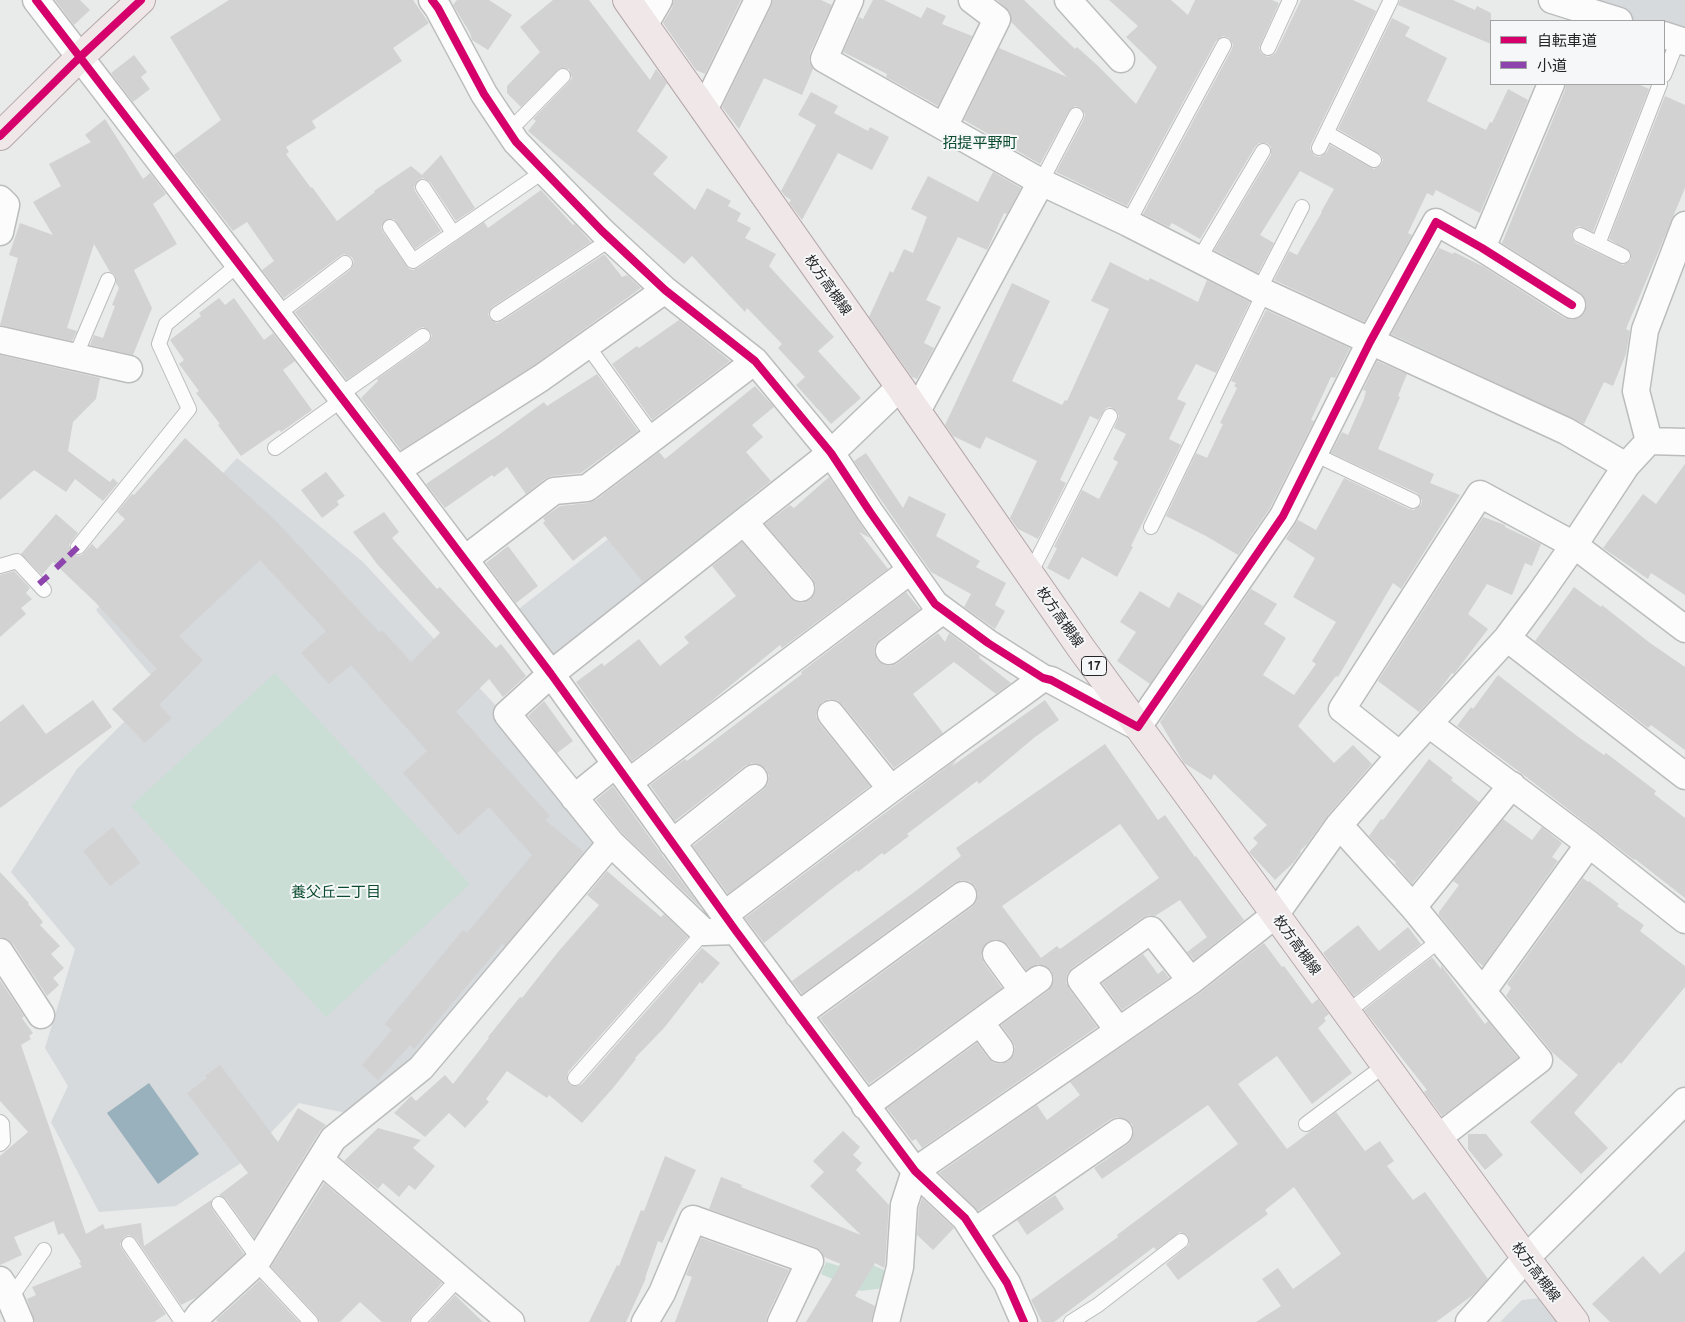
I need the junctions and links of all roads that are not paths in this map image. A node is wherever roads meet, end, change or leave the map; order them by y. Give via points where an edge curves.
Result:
1 (36, 0) edge
2 (141, 0) edge
3 (432, 0) edge
4 (627, 0) edge
5 (659, 0) edge
6 (758, 0) edge
7 (850, 0) edge
8 (972, 0) edge
9 (1068, 0) edge
10 (1290, 0) edge
11 (1391, 0) edge
12 (1552, 0) edge
13 (1579, 15) edge
14 (1612, 20) edge
15 (645, 24) junction
16 (1675, 39) edge
17 (1224, 45) dead end
18 (1268, 48) dead end
19 (80, 57) junction
20 (1121, 59) dead end
21 (1665, 72) edge
22 (563, 76) dead end
23 (1550, 85) edge
24 (1660, 85) edge
25 (704, 110) junction
26 (1076, 116) dead end
27 (944, 127) junction
28 (509, 131) junction
29 (1327, 133) junction
30 (0, 136) edge
31 (1319, 148) dead end
32 (1263, 151) dead end
33 (1374, 160) dead end
34 (544, 171) junction
35 (1041, 182) junction
36 (423, 187) dead end
37 (0, 199) edge
38 (1302, 206) dead end
39 (1128, 223) junction
40 (1685, 225) edge
41 (390, 227) dead end
42 (0, 232) edge
43 (454, 233) junction
44 (1580, 235) dead end
45 (611, 240) junction
46 (1598, 244) junction
47 (1482, 248) junction
48 (1623, 256) dead end
49 (1198, 259) junction
50 (345, 263) dead end
51 (239, 264) junction
52 (108, 280) dead end
53 (665, 290) junction
54 (1262, 291) junction
55 (1572, 305) dead end
56 (278, 314) junction
57 (497, 314) dead end
58 (423, 336) dead end
59 (0, 340) edge
60 (1370, 342) junction
61 (587, 345) junction
62 (76, 357) junction
63 (755, 360) junction
64 (129, 369) dead end
65 (900, 387) junction
66 (341, 397) junction
67 (917, 411) junction
68 (1110, 416) dead end
69 (654, 438) junction
70 (1649, 441) junction
71 (1685, 442) edge
72 (276, 448) dead end
73 (831, 453) junction
74 (1314, 454) junction
75 (1626, 466) junction
76 (397, 470) junction
77 (1413, 501) dead end
78 (744, 522) junction
79 (1151, 527) dead end
80 (1574, 545) junction
81 (78, 546) dead end
82 (465, 559) junction
83 (0, 566) edge
84 (911, 570) junction
85 (1030, 574) junction
86 (801, 588) dead end
87 (44, 590) dead end
88 (943, 610) junction
89 (1685, 629) edge
90 (1507, 638) junction
91 (889, 651) dead end
92 (551, 674) junction
93 (1043, 678) junction
94 (831, 714) dead end
95 (1429, 724) junction
96 (1138, 727) junction
97 (1400, 756) junction
98 (622, 773) junction
99 (1685, 776) edge
100 (754, 778) dead end
101 (1512, 785) junction
102 (891, 789) junction
103 (574, 798) junction
104 (1339, 825) junction
105 (611, 843) junction
106 (672, 843) junction
107 (1589, 844) junction
108 (963, 895) dead end
109 (1414, 907) junction
110 (1275, 916) junction
111 (1685, 920) edge
112 (730, 923) junction
113 (704, 932) junction
114 (1440, 940) junction
115 (0, 952) edge
116 (996, 954) dead end
117 (1191, 980) junction
118 (1483, 991) junction
119 (1346, 1012) junction
120 (40, 1014) dead end
121 (798, 1015) junction
122 (980, 1022) junction
123 (1118, 1030) junction
124 (1000, 1049) dead end
125 (1385, 1066) junction
126 (576, 1078) dead end
127 (1685, 1101) edge
128 (865, 1106) junction
129 (0, 1122) edge
130 (1306, 1124) dead end
131 (1119, 1132) dead end
132 (1439, 1137) junction
133 (0, 1144) edge
134 (320, 1160) junction
135 (915, 1171) junction
136 (220, 1204) dead end
137 (974, 1232) junction
138 (1181, 1241) dead end
139 (129, 1244) dead end
140 (44, 1250) dead end
141 (1526, 1258) junction
142 (257, 1261) junction
143 (459, 1278) junction
144 (5, 1289) edge
145 (198, 1319) edge
146 (1472, 1321) edge
147 (20, 1322) edge
148 (311, 1322) edge
149 (418, 1322) edge
150 (510, 1322) edge
151 (645, 1322) edge
152 (781, 1322) edge
153 (886, 1322) edge
154 (1024, 1322) edge
155 (1071, 1322) edge
156 (1575, 1322) edge

1 - 19 street
2 - 19 main road
3 - 28 street via 484,94
4 - 15 main road, 枚方高槻線 / 17
5 - 15 street
6 - 25 street
7 - 27 street via 824,60
8 - 27 street via 997,20
9 - 20 street
10 - 18 lane
11 - 29 lane
12 - 13 street
13 - 14 street
15 - 25 main road, 枚方高槻線 / 17
16 - 21 lane
17 - 39 lane
19 - 30 main road
19 - 51 street
22 - 28 lane
23 - 47 street
24 - 46 lane
25 - 65 main road, 枚方高槻線 / 17
26 - 35 lane
27 - 35 street
28 - 34 street
29 - 31 lane
29 - 33 lane
32 - 49 lane
34 - 43 lane
34 - 45 street
35 - 39 street
35 - 67 street
36 - 43 lane
37 - 42 street via 6,205
38 - 54 lane
39 - 49 street
40 - 70 street via 1645,330 1636,391
41 - 43 lane via 413,261
44 - 46 lane
45 - 53 street
45 - 57 lane
46 - 48 lane
47 - 55 street
47 - 60 street via 1436,222
49 - 54 street
50 - 56 lane
51 - 56 street
51 - 81 lane via 166,324 159,344 189,409
52 - 62 lane
53 - 61 street
53 - 63 street
54 - 60 street
54 - 79 lane
56 - 66 street
58 - 66 lane
59 - 62 street
60 - 74 street
60 - 75 street via 1566,431
61 - 69 lane
61 - 76 street
62 - 64 street
63 - 69 street
63 - 73 street
65 - 67 main road, 枚方高槻線 / 17
65 - 73 street
66 - 72 lane
66 - 76 street
67 - 85 main road, 枚方高槻線 / 17
68 - 85 lane
69 - 82 street via 587,488 554,491
70 - 71 street
70 - 75 street
73 - 78 street
73 - 84 street
74 - 77 lane
74 - 96 street via 1283,516
75 - 80 street
76 - 82 street
78 - 86 street
78 - 92 street
80 - 89 street
80 - 90 street
80 - 97 street via 1480,494 1342,709
82 - 92 street
83 - 87 lane via 17,561
84 - 88 street
84 - 98 street
85 - 96 main road, 枚方高槻線 / 17
88 - 91 street
88 - 93 street
90 - 95 street
90 - 99 street
92 - 98 street
92 - 103 street via 507,714
93 - 96 street
93 - 102 street
94 - 102 street
95 - 97 street
95 - 101 street
96 - 110 main road, 枚方高槻線 / 17
97 - 104 street
98 - 103 street
98 - 106 street
100 - 106 street
101 - 107 street
101 - 109 street
102 - 112 street
103 - 105 street
104 - 109 street
104 - 110 street
105 - 113 street
105 - 134 street via 421,1068 333,1139
106 - 112 street
107 - 111 street
107 - 118 street
108 - 121 street
109 - 114 street
110 - 117 street
110 - 119 main road, 枚方高槻線 / 17
112 - 113 street
112 - 121 street
113 - 126 lane
114 - 118 street
114 - 119 lane
115 - 120 street
116 - 122 street via 1031,985
117 - 123 street
117 - 123 street via 1151,930 1081,980
118 - 132 street via 1539,1060
119 - 125 main road, 枚方高槻線 / 17
121 - 128 street
122 - 124 street
122 - 128 street
123 - 135 street
125 - 130 lane
125 - 132 main road, 枚方高槻線 / 17
127 - 141 street
128 - 135 street
129 - 133 lane via 3,1141
131 - 137 street
132 - 141 main road, 枚方高槻線 / 17
134 - 142 street
134 - 143 street
135 - 137 street via 965,1218
135 - 153 street via 904,1205 900,1267
136 - 142 lane
137 - 154 street via 1007,1283
138 - 155 lane
139 - 145 lane
140 - 144 lane
141 - 146 street
141 - 156 main road, 枚方高槻線 / 17
142 - 145 street
142 - 148 lane
143 - 149 lane
143 - 150 street
144 - 147 street
151 - 152 street via 662,1293 693,1219 810,1261

